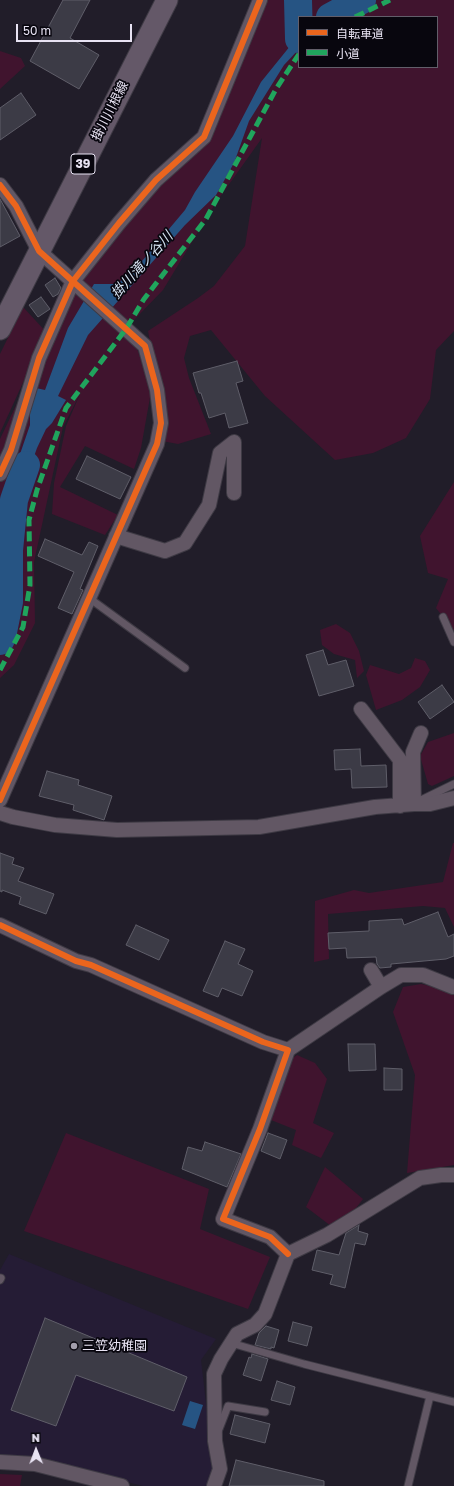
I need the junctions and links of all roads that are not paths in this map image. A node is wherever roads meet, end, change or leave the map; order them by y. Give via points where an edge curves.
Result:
1 (260, 0) edge
2 (163, 1) edge
3 (0, 185) edge
4 (39, 251) junction
5 (73, 281) junction
6 (0, 329) edge
7 (0, 474) edge
8 (234, 493) dead end
9 (116, 536) junction
10 (89, 598) junction
11 (443, 617) dead end
12 (454, 642) edge
13 (185, 668) dead end
14 (361, 709) dead end
15 (421, 733) dead end
16 (454, 784) edge
17 (454, 798) edge
18 (0, 800) edge
19 (407, 805) junction
20 (0, 813) edge
21 (0, 925) edge
22 (371, 970) dead end
23 (453, 987) edge
24 (381, 988) junction
25 (288, 1050) junction
26 (454, 1174) edge
27 (288, 1254) junction
28 (231, 1343) junction
29 (430, 1396) junction
30 (454, 1402) edge
31 (265, 1412) dead end
32 (214, 1441) junction
33 (0, 1462) edge
34 (122, 1486) edge
35 (214, 1486) edge
36 (408, 1486) edge

1 - 5 street via 204,137 156,180
2 - 4 main road, 掛川川根線 / 39
3 - 4 street via 16,206
4 - 5 street
4 - 6 main road, 掛川川根線 / 39
5 - 7 street via 39,358 11,450
5 - 9 street via 146,346 157,390 161,423 157,444
8 - 9 street via 234,442 220,453 209,504 185,543 165,551
9 - 10 street
10 - 13 lane
10 - 18 street
11 - 12 lane
14 - 19 street via 400,760
15 - 19 street via 413,752
16 - 19 lane
17 - 19 street via 430,804
19 - 20 street via 251,827 117,830 55,825
21 - 25 street via 76,961 91,965 263,1042
22 - 24 street
23 - 24 street via 423,975 401,975
24 - 25 street
25 - 27 street via 260,1129 223,1219 270,1237
26 - 27 street via 420,1178 327,1235
27 - 28 street via 265,1314 255,1325 237,1334
28 - 29 lane
28 - 32 street via 214,1374
29 - 30 lane
29 - 36 lane
31 - 32 lane via 228,1406
32 - 35 street via 220,1469
33 - 34 street via 35,1464

